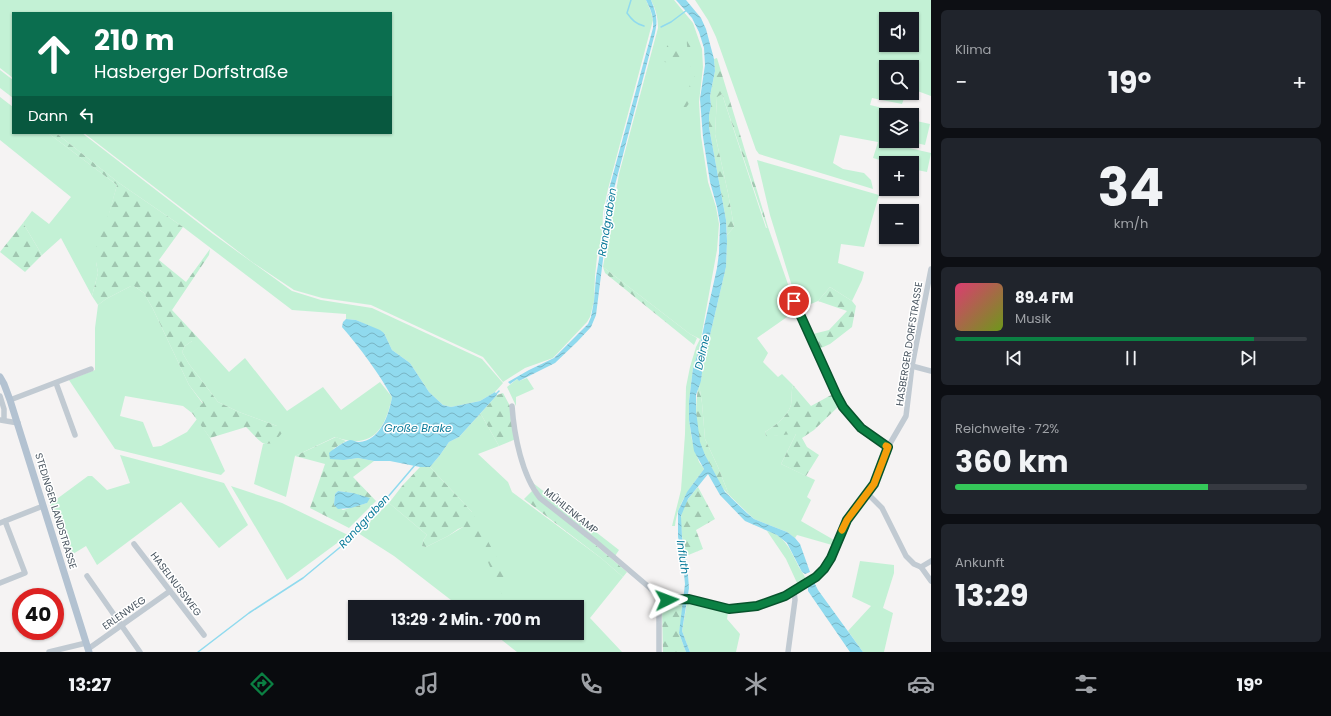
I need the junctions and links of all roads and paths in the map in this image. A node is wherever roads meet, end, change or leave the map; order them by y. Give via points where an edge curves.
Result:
1 (931, 269) edge
2 (794, 301) dead end
3 (912, 366) junction
4 (91, 369) dead end
5 (931, 371) edge
6 (0, 378) edge
7 (56, 383) junction
8 (0, 396) edge
9 (10, 400) junction
10 (512, 406) dead end
11 (2, 420) edge
12 (18, 423) junction
13 (74, 434) dead end
14 (888, 447) junction
15 (868, 494) junction
16 (44, 506) junction
17 (2, 522) edge
18 (134, 544) dead end
19 (931, 561) edge
20 (921, 567) junction
21 (87, 576) dead end
22 (931, 581) edge
23 (0, 583) edge
24 (170, 591) junction
25 (794, 591) junction
26 (664, 602) junction
27 (121, 625) junction
28 (204, 635) dead end
29 (87, 648) edge
30 (49, 652) edge
31 (140, 652) edge
32 (660, 652) edge
33 (788, 652) edge

1 - 3 street, HASBERGER DORFSTRASSE
2 - 14 street via 843,407 861,428
3 - 5 street
3 - 14 street, HASBERGER DORFSTRASSE via 906,416
4 - 7 street
6 - 9 main road, STEDINGER LANDSTRASSE
7 - 9 street
7 - 13 street
8 - 11 street via 4,409
9 - 12 main road, STEDINGER LANDSTRASSE
10 - 26 street, MÜHLENKAMP via 525,471 533,490
11 - 12 street
12 - 16 main road, STEDINGER LANDSTRASSE
14 - 15 street, HASBERGER DORFSTRASSE
15 - 20 street via 882,508 906,556
15 - 25 street, HASBERGER DORFSTRASSE via 847,520 824,569
16 - 17 street
16 - 29 main road, STEDINGER LANDSTRASSE
17 - 23 street via 25,573
18 - 24 street, HASELNUSSWEG
19 - 20 street
20 - 22 street
21 - 27 street
24 - 27 street, ERLENWEG
24 - 28 street, HASELNUSSWEG
25 - 26 street via 757,606 729,609 689,599
25 - 33 street
26 - 32 street via 659,616
27 - 29 street, ERLENWEG
27 - 31 street
29 - 30 street

